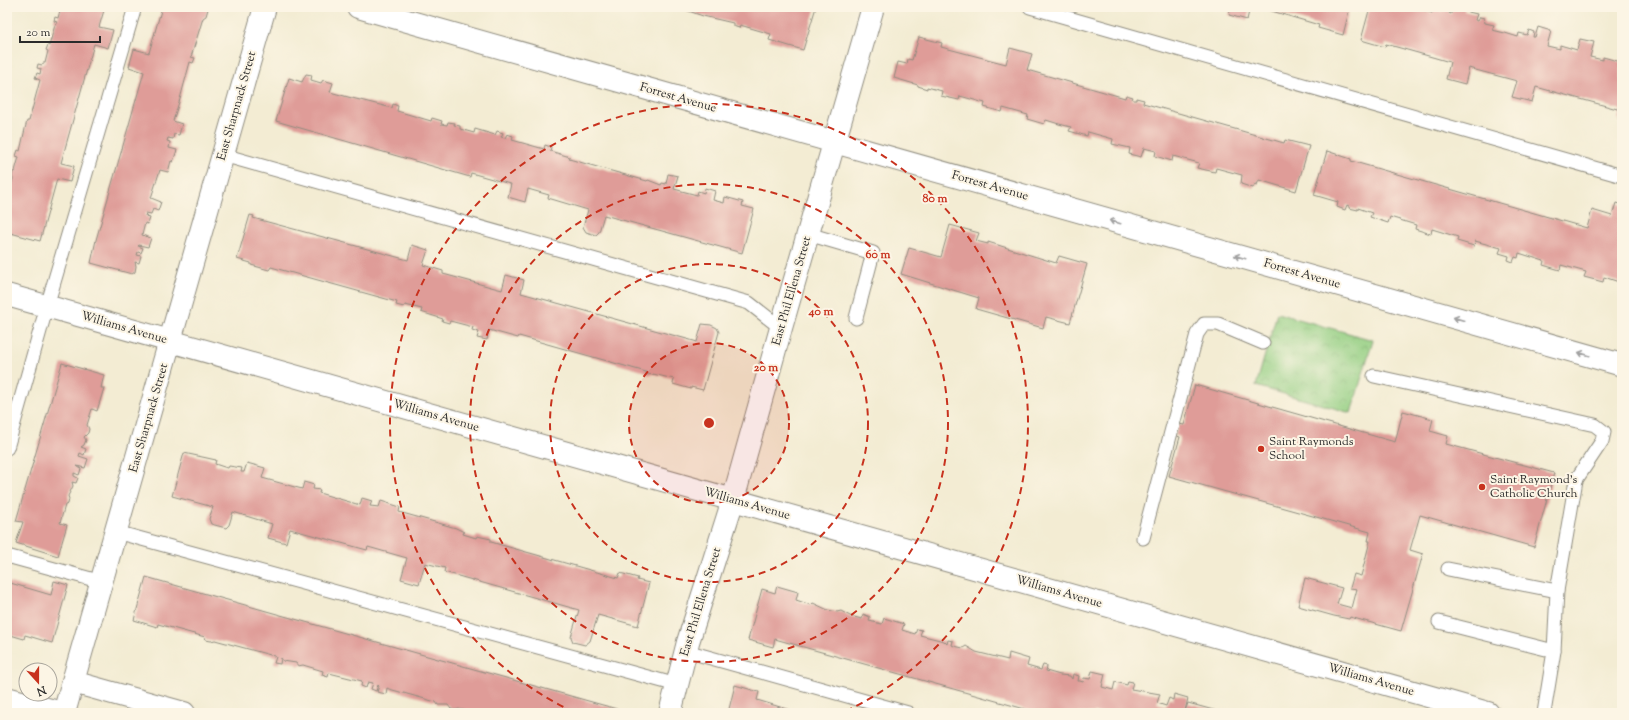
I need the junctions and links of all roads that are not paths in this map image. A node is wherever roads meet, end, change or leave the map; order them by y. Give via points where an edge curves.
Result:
1 (134, 7) edge
2 (265, 7) edge
3 (358, 7) edge
4 (873, 7) edge
5 (1030, 7) edge
6 (834, 142) junction
7 (223, 155) junction
8 (1622, 176) edge
9 (808, 234) junction
10 (7, 295) edge
11 (47, 306) junction
12 (856, 318) dead end
13 (780, 328) junction
14 (170, 342) junction
15 (1263, 342) dead end
16 (1622, 365) edge
17 (1374, 376) dead end
18 (7, 448) edge
19 (733, 500) junction
20 (116, 532) junction
21 (1143, 538) dead end
22 (7, 556) edge
23 (1448, 569) dead end
24 (102, 582) junction
25 (1557, 591) junction
26 (1439, 622) dead end
27 (686, 651) junction
28 (1554, 651) junction
29 (73, 682) junction
30 (677, 685) junction
31 (7, 698) edge
32 (63, 713) edge
33 (184, 713) edge
34 (670, 713) edge
35 (908, 713) edge
36 (1488, 713) edge
37 (1544, 713) edge

1 - 11 lane
2 - 7 street, East Sharpnack Street
3 - 6 street, Forrest Avenue
4 - 6 street, East Phil Ellena Street
5 - 8 lane
6 - 9 street, East Phil Ellena Street
16 -> 6 street, Forrest Avenue
7 - 13 lane via 749,303
7 - 14 street, East Sharpnack Street
9 - 12 lane via 873,253
9 - 13 street, East Phil Ellena Street
10 - 11 street, Williams Avenue
11 - 14 street, Williams Avenue
11 - 18 lane
13 - 19 street, East Phil Ellena Street
14 - 19 street, Williams Avenue
14 - 20 street, East Sharpnack Street
15 - 21 lane via 1218,324 1204,324 1197,334
17 - 25 lane via 1595,425 1604,432 1602,441 1576,480
19 - 27 street, East Phil Ellena Street
19 - 36 street, Williams Avenue
20 - 24 street, East Sharpnack Street
20 - 30 lane
22 - 24 lane
23 - 25 lane
24 - 29 street, East Sharpnack Street
25 - 28 lane
26 - 28 lane
27 - 30 street, East Phil Ellena Street
27 - 35 lane
28 - 37 lane
29 - 32 street, East Sharpnack Street
29 - 33 street
30 - 34 street, East Phil Ellena Street
31 - 32 street

